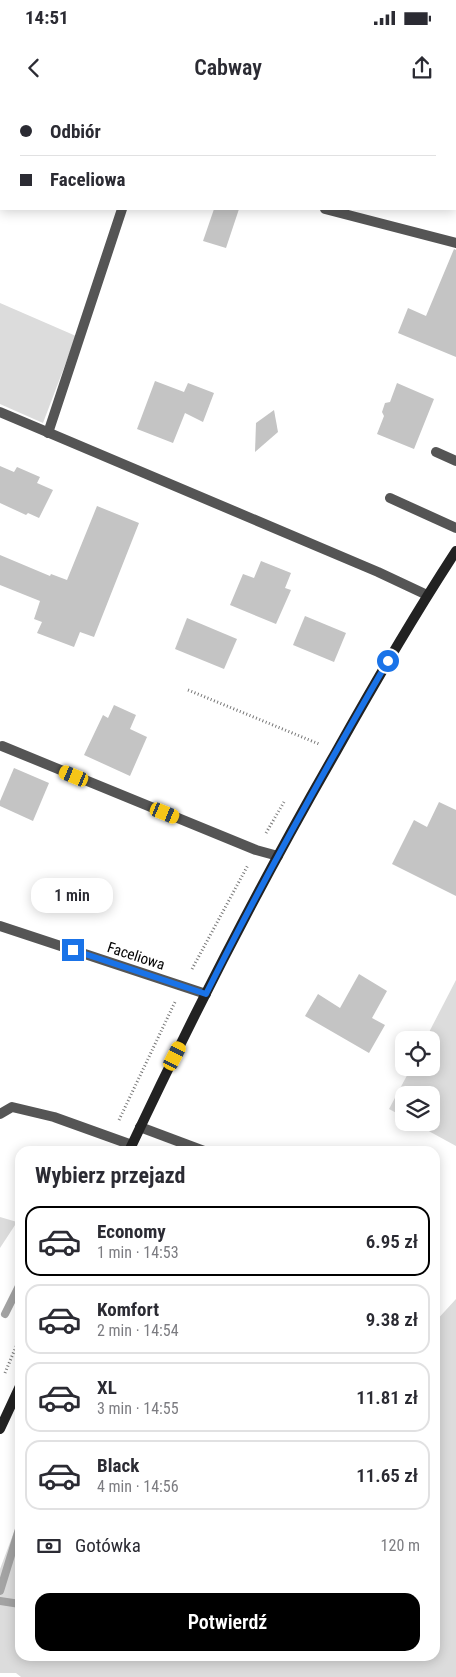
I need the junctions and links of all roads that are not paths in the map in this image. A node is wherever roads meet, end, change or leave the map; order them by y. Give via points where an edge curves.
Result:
1 (122, 210) edge
2 (329, 210) edge
3 (456, 243) edge
4 (0, 412) edge
5 (48, 433) junction
6 (436, 452) dead end
7 (456, 461) edge
8 (390, 498) dead end
9 (456, 528) edge
10 (456, 551) edge
11 (427, 595) junction
12 (2, 746) dead end
13 (278, 856) junction
14 (0, 926) edge
15 (206, 994) junction
16 (0, 1114) edge
17 (140, 1127) junction
18 (126, 1146) edge
19 (132, 1146) edge
20 (191, 1146) edge
21 (15, 1397) edge
22 (0, 1429) edge

1 - 5 lane
2 - 3 lane
4 - 5 lane
5 - 11 lane
6 - 7 lane
8 - 9 lane
10 - 11 main road
11 - 13 main road
12 - 13 lane via 256,850
13 - 15 main road
14 - 15 lane, Faceliowa
15 - 17 main road
16 - 18 lane via 12,1107 54,1117
17 - 19 main road
17 - 20 lane
21 - 22 main road

